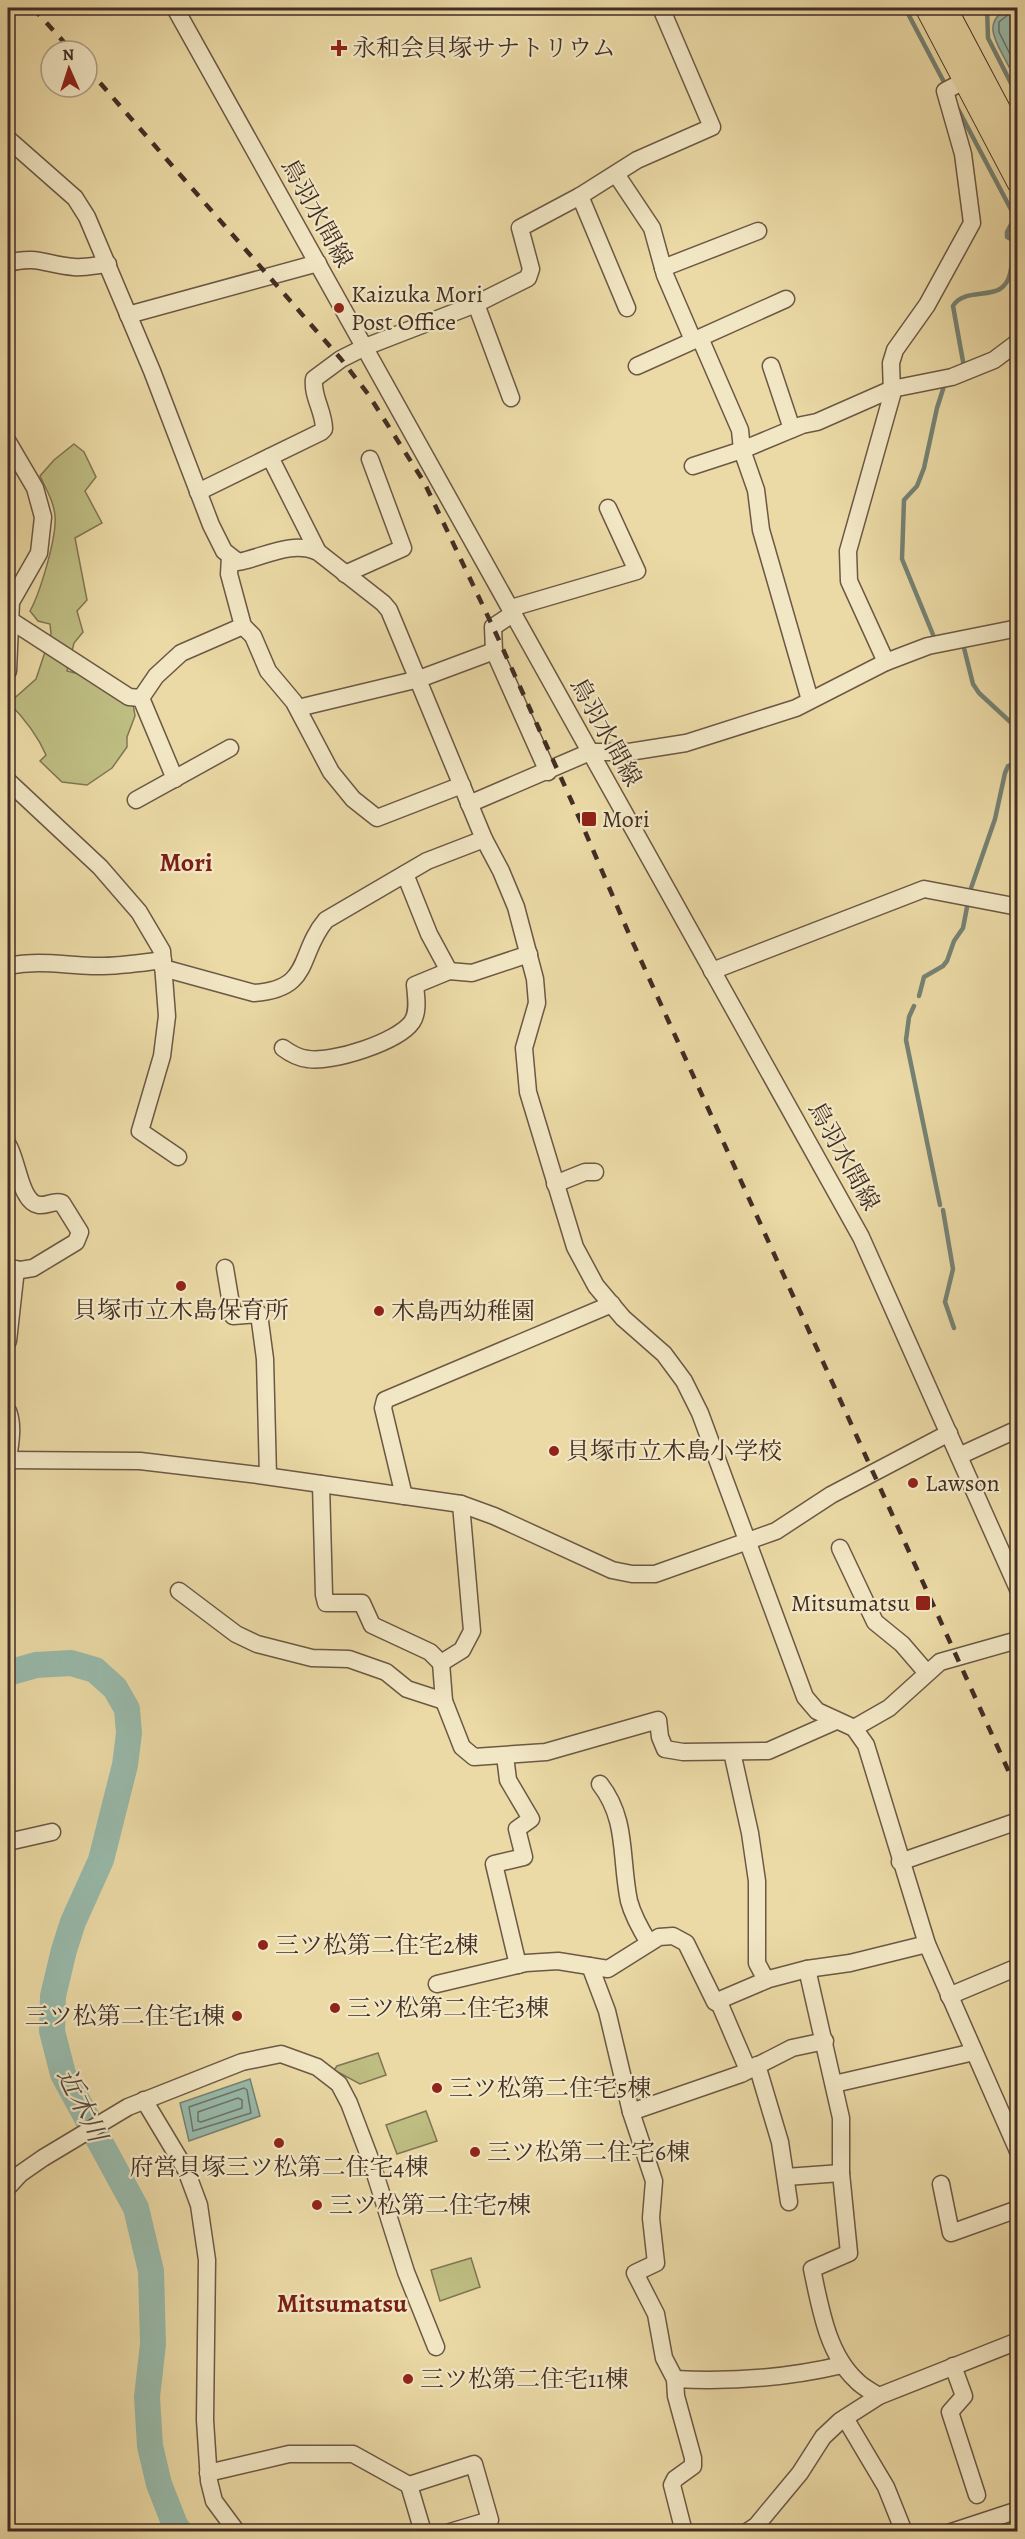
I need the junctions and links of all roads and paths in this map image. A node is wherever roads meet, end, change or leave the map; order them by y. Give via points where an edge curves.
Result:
1 (175, 8) edge
2 (661, 8) edge
3 (926, 8) edge
4 (946, 8) edge
5 (964, 81) junction
6 (1016, 138) edge
7 (8, 139) edge
8 (616, 174) junction
9 (1017, 183) edge
10 (580, 196) junction
11 (758, 231) dead end
12 (8, 263) edge
13 (318, 263) junction
14 (108, 264) junction
15 (663, 268) junction
16 (786, 299) dead end
17 (476, 304) junction
18 (627, 308) dead end
19 (128, 315) junction
20 (696, 339) junction
21 (1017, 342) edge
22 (365, 347) junction
23 (637, 366) dead end
24 (771, 366) dead end
25 (891, 389) junction
26 (511, 398) dead end
27 (792, 429) junction
28 (8, 442) edge
29 (742, 450) junction
30 (270, 457) junction
31 (370, 459) dead end
32 (693, 466) dead end
33 (198, 492) junction
34 (608, 508) dead end
35 (318, 552) junction
36 (230, 557) junction
37 (345, 574) junction
38 (513, 610) junction
39 (10, 620) junction
40 (243, 626) junction
41 (1017, 628) edge
42 (494, 651) junction
43 (886, 662) junction
44 (8, 671) edge
45 (418, 679) junction
46 (141, 698) junction
47 (810, 700) junction
48 (298, 708) junction
49 (230, 748) dead end
50 (590, 752) junction
51 (548, 772) junction
52 (175, 779) junction
53 (8, 781) edge
54 (462, 785) junction
55 (136, 800) dead end
56 (469, 804) junction
57 (484, 839) junction
58 (405, 874) junction
59 (1017, 907) edge
60 (529, 954) junction
61 (163, 964) junction
62 (8, 966) edge
63 (449, 971) junction
64 (712, 971) junction
65 (283, 1048) dead end
66 (8, 1145) edge
67 (178, 1157) dead end
68 (595, 1172) dead end
69 (555, 1184) junction
70 (225, 1268) dead end
71 (12, 1270) edge
72 (612, 1304) junction
73 (8, 1341) edge
74 (8, 1411) edge
75 (1017, 1429) edge
76 (949, 1433) junction
77 (959, 1456) junction
78 (8, 1460) edge
79 (268, 1476) junction
80 (321, 1484) junction
81 (404, 1496) junction
82 (461, 1504) junction
83 (747, 1541) junction
84 (840, 1548) dead end
85 (1017, 1589) edge
86 (179, 1591) dead end
87 (1017, 1640) edge
88 (441, 1663) junction
89 (927, 1673) junction
90 (444, 1701) junction
91 (836, 1721) junction
92 (854, 1728) junction
93 (732, 1752) junction
94 (505, 1756) junction
95 (600, 1784) dead end
96 (1017, 1821) edge
97 (52, 1832) dead end
98 (8, 1842) edge
99 (900, 1862) junction
100 (649, 1943) junction
101 (927, 1944) junction
102 (518, 1965) junction
103 (590, 1966) junction
104 (1017, 1967) edge
105 (807, 1969) junction
106 (766, 1980) junction
107 (437, 1984) dead end
108 (949, 1996) junction
109 (718, 2000) junction
110 (825, 2041) junction
111 (974, 2052) junction
112 (752, 2067) junction
113 (834, 2084) junction
114 (144, 2100) junction
115 (631, 2112) junction
116 (1017, 2151) edge
117 (841, 2173) junction
118 (786, 2177) junction
119 (941, 2184) dead end
120 (8, 2187) edge
121 (789, 2202) dead end
122 (1017, 2209) edge
123 (1017, 2341) edge
124 (436, 2347) dead end
125 (842, 2365) junction
126 (953, 2366) junction
127 (675, 2379) junction
128 (879, 2396) junction
129 (845, 2418) junction
130 (208, 2473) junction
131 (409, 2485) junction
132 (977, 2495) dead end
133 (1017, 2510) edge
134 (237, 2532) edge
135 (423, 2532) edge
136 (450, 2532) edge
137 (684, 2532) edge
138 (747, 2532) edge
139 (904, 2532) edge
140 (951, 2532) edge

1 - 13 street, 鳥羽水間線
2 - 8 street via 712,127 637,160
3 - 5 main road
4 - 6 main road
5 - 9 main road
5 - 25 street via 945,91 963,154 972,223 927,305 895,350
7 - 14 street via 75,198
8 - 10 street
8 - 15 street via 652,228
10 - 17 street via 520,228 531,274 514,287
10 - 18 street
11 - 15 street
12 - 14 street via 38,259 74,267
13 - 19 street
13 - 22 street, 鳥羽水間線
14 - 19 street
15 - 20 street
16 - 20 street
17 - 22 street
17 - 26 street
19 - 33 street
20 - 23 street
20 - 29 street via 740,430
21 - 25 street via 994,360 952,377
22 - 30 street via 340,359 314,379 324,429
22 - 38 street, 鳥羽水間線
24 - 27 street
25 - 27 street
25 - 43 street via 847,565 849,581
27 - 29 street
28 - 39 street via 35,488 43,517 39,553 11,603
29 - 32 street
29 - 47 street via 756,490 761,530
30 - 33 street
30 - 35 street
31 - 37 street via 403,548
33 - 36 street
34 - 38 street via 637,571
35 - 36 street via 296,546 237,562
35 - 37 street
36 - 40 street via 228,574
37 - 45 street via 389,610
38 - 42 street via 493,627
38 - 50 street, 鳥羽水間線
39 - 44 street
39 - 46 street via 129,697
40 - 46 street via 181,653 156,676
40 - 48 street via 253,636 268,670
41 - 43 street via 928,646
42 - 45 street
42 - 51 street
43 - 47 street
45 - 48 street
45 - 54 street
46 - 52 street
47 - 50 street via 686,743 628,752
48 - 54 street via 331,772 353,799 377,818
49 - 52 street
50 - 51 street
50 - 64 street, 鳥羽水間線
51 - 56 street
52 - 55 street
53 - 61 street via 100,867 139,912 162,951
54 - 56 street
56 - 57 street
57 - 58 street
57 - 60 street via 516,907
58 - 61 street via 326,920 317,930 301,971 284,987 254,993
58 - 63 street
59 - 64 street via 924,889
60 - 63 street via 472,973
60 - 69 street via 537,1003 525,1048 528,1092
61 - 62 street via 92,966 50,962
61 - 67 street via 167,1016 162,1056 140,1131
63 - 65 street via 415,985 412,1021 375,1044 341,1056 309,1060
64 - 76 street, 鳥羽水間線 via 861,1237
66 - 71 street via 24,1194 41,1206 62,1203 80,1232 76,1242 33,1268
68 - 69 street
69 - 72 street via 575,1246 596,1286
70 - 79 street via 233,1316 259,1314 265,1359
71 - 73 street
72 - 81 street via 385,1400 383,1408
72 - 83 street via 664,1354 684,1381 700,1413
74 - 78 street
75 - 77 street
76 - 77 street, 鳥羽水間線
76 - 83 street via 831,1495 776,1531
77 - 85 street, 鳥羽水間線
78 - 79 street via 140,1461
79 - 80 street
80 - 81 street
80 - 88 street via 326,1603 362,1603 372,1625 430,1652
81 - 82 street
82 - 83 street via 612,1570 632,1574 656,1574
82 - 88 street via 472,1631 462,1650
83 - 91 street via 805,1697 817,1711
84 - 89 street via 875,1622 902,1644
86 - 90 street via 236,1634 257,1644 312,1658 349,1659 386,1672 407,1689
87 - 89 street via 939,1662
88 - 90 street
89 - 92 street via 889,1708
90 - 94 street via 462,1747 474,1757
91 - 92 street
91 - 93 street via 768,1751
92 - 99 street via 866,1745
93 - 94 street via 665,1749 658,1720 546,1752
93 - 106 street via 757,1881 757,1963
94 - 102 street via 508,1780 531,1819 517,1829 524,1857 494,1864
95 - 100 street via 618,1815 630,1903
96 - 99 street
97 - 98 street
99 - 101 street
100 - 103 street via 608,1969
100 - 109 street via 659,1937 674,1936 686,1943 715,2002
101 - 105 street
101 - 108 street
102 - 103 street via 558,1961
102 - 107 street
103 - 115 street via 607,2011
104 - 108 street
105 - 106 street
105 - 110 street
106 - 109 street
108 - 111 street
109 - 112 street
110 - 112 street via 792,2048
110 - 113 street
111 - 113 street
111 - 116 street
112 - 115 street
112 - 118 street via 780,2142
113 - 117 street via 841,2118
114 - 120 street via 43,2158
114 - 124 street via 242,2062 281,2054 317,2067 339,2084
114 - 130 street via 186,2170 205,2231
115 - 127 street via 654,2181 651,2218 656,2263 635,2273 656,2314 664,2358
117 - 118 street
117 - 125 street via 849,2253 812,2269 821,2314
118 - 121 street
119 - 122 street via 951,2233
123 - 126 street
125 - 127 street via 760,2379
125 - 128 street via 856,2381
126 - 128 street
126 - 132 street via 964,2396 950,2412
127 - 137 street via 693,2458 693,2466 672,2485
128 - 129 street
129 - 138 street via 823,2437 800,2473
129 - 139 street via 886,2487
130 - 131 street via 289,2454 353,2454
130 - 134 street via 214,2501
131 - 135 street
131 - 136 street via 474,2464 490,2520
133 - 140 street

